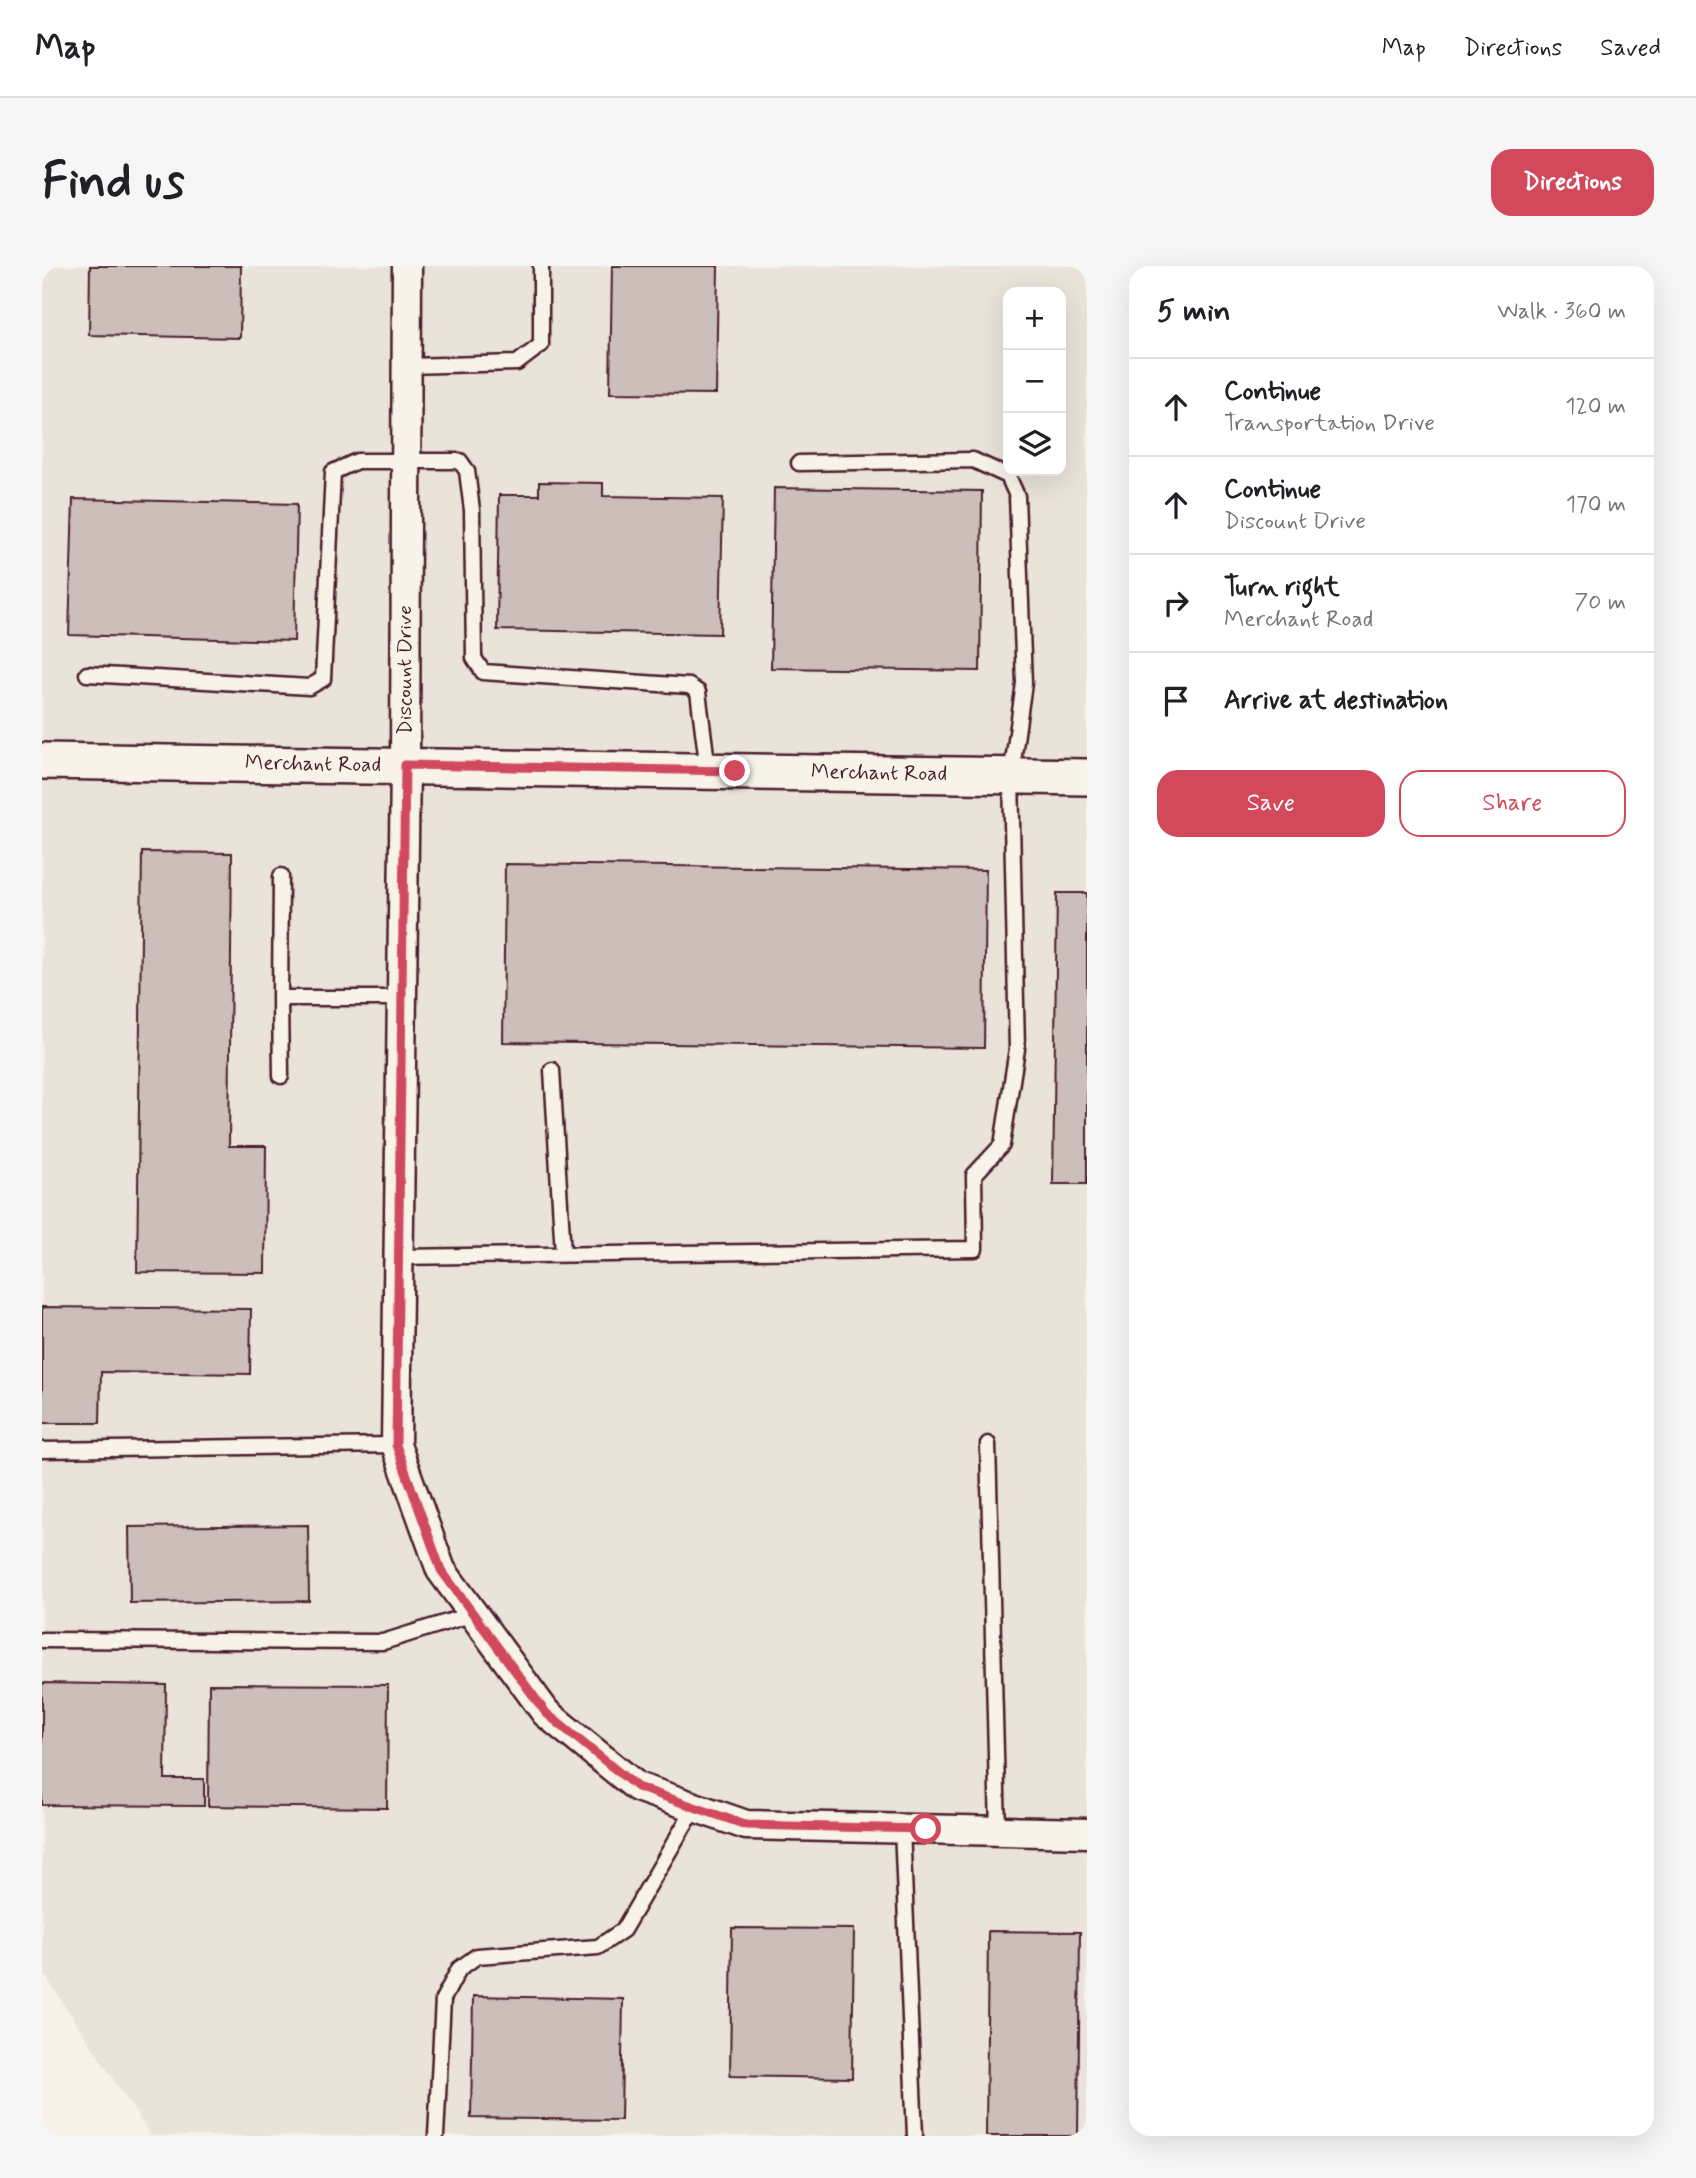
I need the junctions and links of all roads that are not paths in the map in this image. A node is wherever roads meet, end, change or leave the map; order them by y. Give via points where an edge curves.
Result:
1 (407, 266) edge
2 (541, 266) edge
3 (407, 366) junction
4 (406, 460) junction
5 (799, 463) dead end
6 (87, 674) dead end
7 (42, 761) edge
8 (405, 765) junction
9 (708, 770) junction
10 (1011, 776) junction
11 (1087, 777) edge
12 (281, 876) dead end
13 (280, 998) junction
14 (401, 998) junction
15 (552, 1070) dead end
16 (281, 1076) dead end
17 (563, 1254) junction
18 (398, 1257) junction
19 (988, 1444) dead end
20 (396, 1445) junction
21 (42, 1450) edge
22 (473, 1614) junction
23 (42, 1640) edge
24 (695, 1807) junction
25 (902, 1828) junction
26 (998, 1831) junction
27 (1087, 1833) edge
28 (436, 2136) edge
29 (915, 2136) edge

1 - 3 street, Discount Drive
2 - 3 lane via 541,345 516,363
3 - 4 street, Discount Drive
4 - 6 lane via 357,461 333,472 323,679 309,687
4 - 8 street, Discount Drive
4 - 9 lane via 460,461 467,471 472,510 474,658 484,671 690,686 698,692
5 - 10 lane via 973,460 1008,476 1017,496 1024,683
7 - 8 street, Merchant Road
8 - 9 street, Merchant Road
8 - 14 street, Discount Drive
9 - 10 street, Merchant Road
10 - 11 street, Merchant Road
10 - 17 lane via 1017,1049 1002,1145 974,1175 975,1249
12 - 13 lane
13 - 14 lane
13 - 16 lane
14 - 18 street, Discount Drive
15 - 17 lane
17 - 18 lane
18 - 20 street, Discount Drive
19 - 26 lane
20 - 21 lane
20 - 22 street, Discount Drive via 441,1570
22 - 23 lane via 383,1642
22 - 24 street, Discount Drive via 546,1713 637,1787
24 - 25 street, Discount Drive via 746,1825
24 - 28 lane via 623,1930 598,1947 477,1956 459,1969 443,1999
25 - 26 street, Discount Drive
25 - 29 lane
26 - 27 street, Discount Drive

